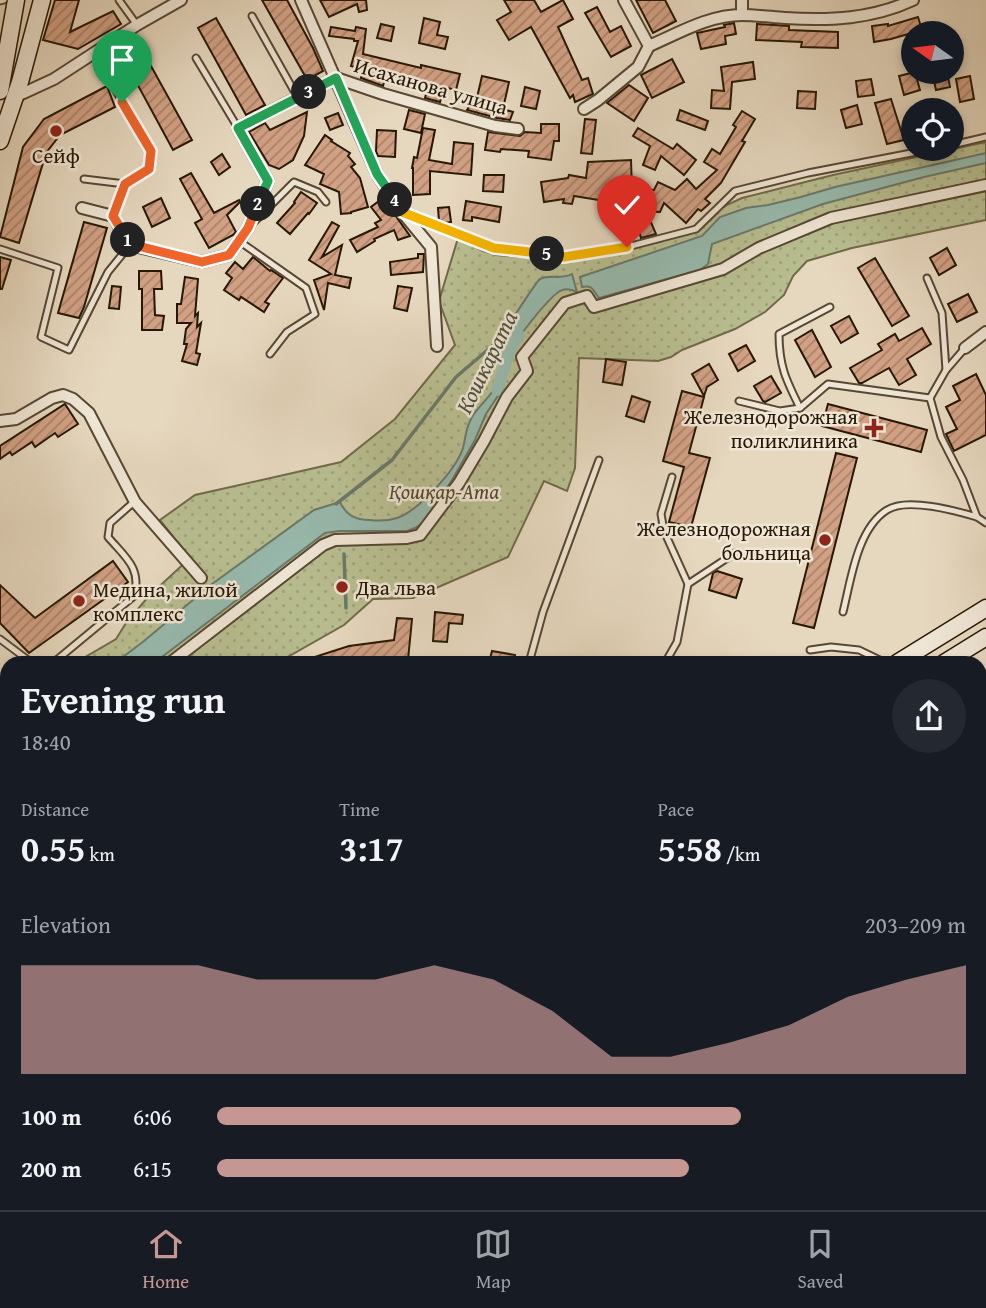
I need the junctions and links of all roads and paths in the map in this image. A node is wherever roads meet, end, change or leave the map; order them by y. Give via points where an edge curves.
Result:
1 (16, 0) edge
2 (42, 0) edge
3 (119, 0) edge
4 (181, 0) edge
5 (301, 0) edge
6 (624, 0) edge
7 (743, 0) edge
8 (913, 0) edge
9 (741, 15) junction
10 (252, 16) dead end
11 (137, 25) junction
12 (649, 46) junction
13 (94, 53) junction
14 (196, 58) dead end
15 (336, 78) junction
16 (8, 94) edge
17 (298, 98) junction
18 (584, 109) dead end
19 (238, 128) junction
20 (518, 129) dead end
21 (986, 138) edge
22 (0, 141) edge
23 (964, 143) edge
24 (901, 155) edge
25 (84, 179) dead end
26 (125, 184) junction
27 (986, 185) edge
28 (326, 202) dead end
29 (82, 208) dead end
30 (402, 212) junction
31 (113, 216) junction
32 (248, 228) junction
33 (239, 241) junction
34 (130, 244) junction
35 (0, 249) edge
36 (927, 278) dead end
37 (830, 307) dead end
38 (986, 332) edge
39 (437, 346) dead end
40 (965, 348) joint
41 (270, 355) dead end
42 (946, 370) junction
43 (930, 398) junction
44 (739, 401) dead end
45 (800, 408) junction
46 (0, 421) edge
47 (599, 460) dead end
48 (672, 477) dead end
49 (135, 502) junction
50 (977, 517) junction
51 (986, 523) edge
52 (735, 553) dead end
53 (201, 578) dead end
54 (688, 584) junction
55 (986, 608) edge
56 (843, 612) dead end
57 (986, 637) edge
58 (0, 639) edge
59 (810, 650) dead end
60 (23, 656) edge
61 (61, 656) edge
62 (179, 656) edge
63 (531, 656) edge
64 (669, 656) edge
65 (871, 656) edge
66 (908, 656) edge
67 (955, 656) edge

1 - 16 main road
2 - 16 main road
3 - 11 lane
4 - 11 street
5 - 15 street
6 - 12 street
7 - 9 street
8 - 9 street via 850,19
9 - 12 street via 711,19
10 - 17 lane
11 - 13 street
12 - 18 street via 638,66
13 - 16 street via 54,79
13 - 26 lane via 151,151 149,169
14 - 19 lane
15 - 17 street, Исаханова улица
15 - 20 street, Исаханова улица
15 - 30 street via 377,174
16 - 22 main road
17 - 19 street, Исаханова улица
19 - 32 street via 268,181
21 - 23 lane
24 - 30 lane via 735,191 696,229 564,257 494,248
25 - 26 lane
26 - 31 lane
27 - 62 street via 831,218 759,248 723,269 594,307 587,296 565,303 522,357 527,371 507,397 460,483 420,535 335,540 323,545
28 - 32 lane via 318,192 294,182
29 - 31 street
30 - 39 street via 431,247
31 - 34 street
32 - 33 street
33 - 34 street via 229,255 202,262
33 - 41 lane via 306,288 315,314 287,332
34 - 35 lane via 108,272 69,350 41,337 58,268
36 - 42 lane via 942,313
37 - 45 lane via 779,334 784,374
38 - 40 street
40 - 42 lane
42 - 43 lane
43 - 45 lane via 828,384
43 - 50 lane via 941,437
44 - 45 lane via 780,411
46 - 49 street via 16,419 52,398 63,395 72,399 89,413
47 - 63 lane
48 - 54 lane via 661,514
49 - 53 street
49 - 61 lane via 110,523 108,537 135,569 134,596
50 - 51 lane
50 - 56 lane via 947,508 889,508 862,541
52 - 54 lane
54 - 64 lane via 677,642
55 - 66 main road
57 - 67 main road
58 - 60 lane
59 - 65 lane via 831,647

